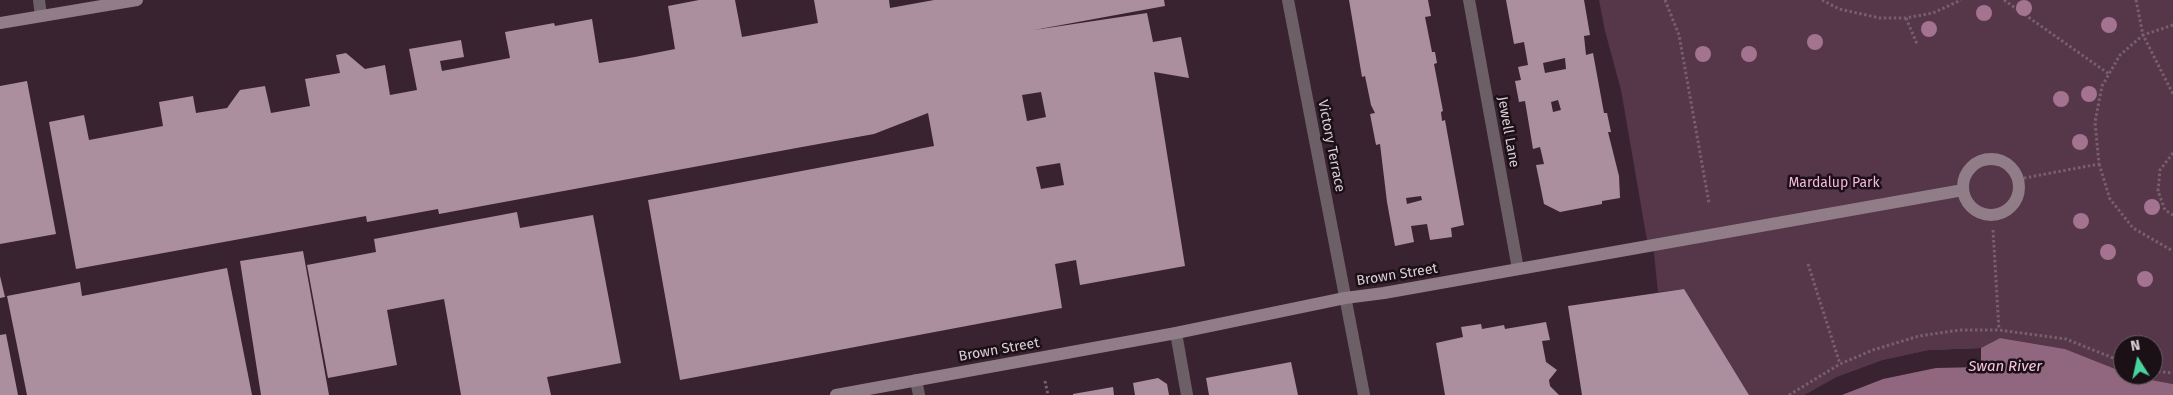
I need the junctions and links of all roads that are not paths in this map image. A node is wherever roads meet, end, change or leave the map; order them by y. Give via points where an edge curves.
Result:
1 (39, 0) edge
2 (137, 0) edge
3 (1288, 0) edge
4 (1469, 0) edge
5 (41, 16) junction
6 (0, 24) edge
7 (1963, 190) junction
8 (1518, 269) junction
9 (1345, 298) junction
10 (1176, 333) junction
11 (916, 380) junction
12 (836, 395) edge
13 (919, 395) edge
14 (1187, 395) edge
15 (1364, 395) edge

1 - 5 street
2 - 5 street
3 - 9 street, Victory Terrace
4 - 8 street, Jewell Lane
5 - 6 street
7 - 7 street via 1968,170 1986,159 2006,162 2019,179 2016,201 1997,215 1985,215 1974,210 1966,201
7 - 8 street, Brown Street
8 - 9 street, Brown Street
9 - 10 street, Brown Street
9 - 15 street, Victory Terrace
10 - 11 street, Brown Street
10 - 14 street
11 - 12 street, Brown Street
11 - 13 street

